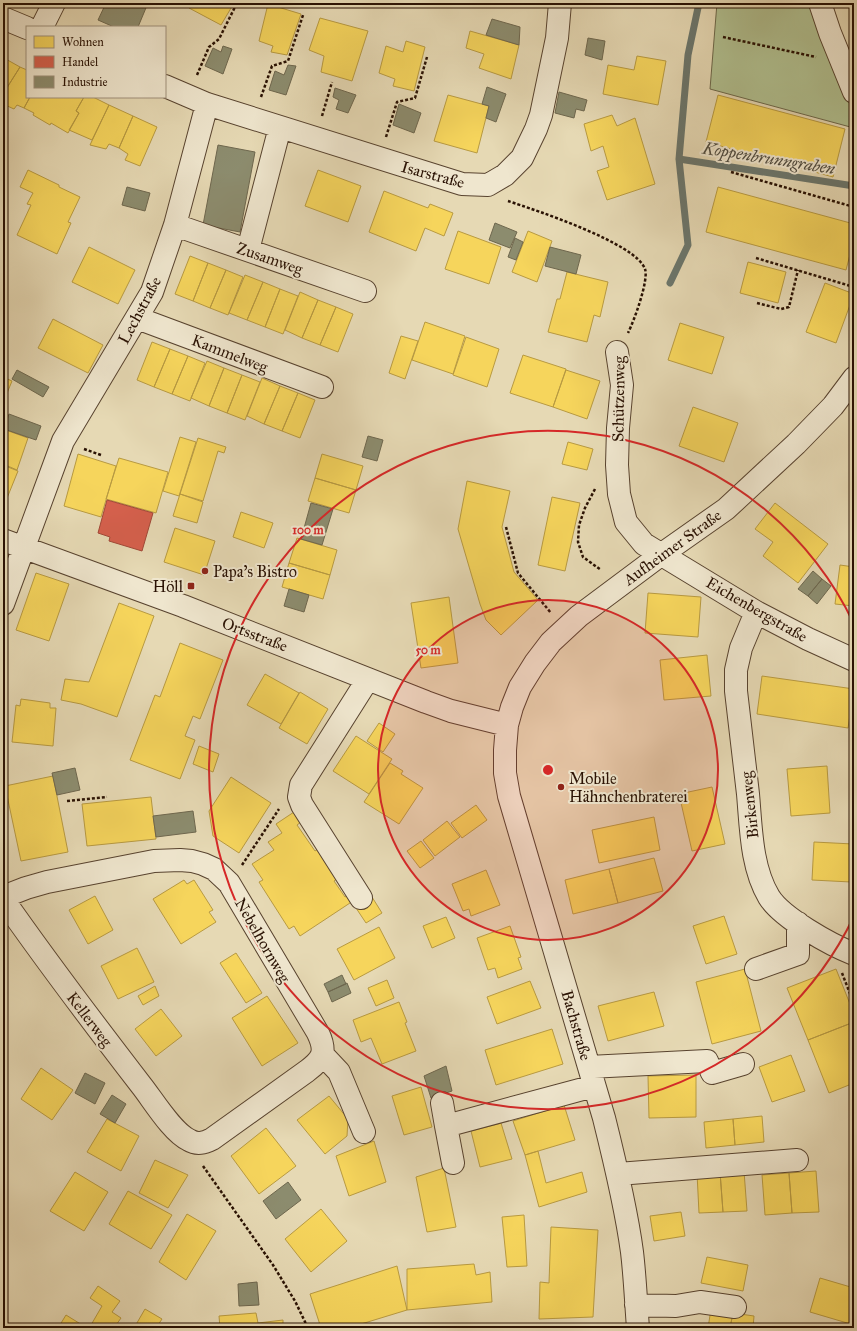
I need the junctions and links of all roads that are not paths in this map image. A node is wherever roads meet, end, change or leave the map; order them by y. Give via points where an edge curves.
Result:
1 (54, 3) edge
2 (560, 3) edge
3 (820, 3) edge
4 (3, 18) edge
5 (42, 26) edge
6 (26, 28) edge
7 (166, 86) edge
8 (854, 92) edge
9 (207, 104) junction
10 (280, 127) junction
11 (175, 225) junction
12 (248, 250) junction
13 (364, 291) dead end
14 (137, 318) junction
15 (617, 352) road end
16 (854, 378) edge
17 (322, 387) dead end
18 (3, 540) edge
19 (24, 547) junction
20 (662, 554) junction
21 (3, 604) edge
22 (756, 612) junction
23 (854, 660) edge
24 (368, 679) junction
25 (507, 725) junction
26 (3, 898) edge
27 (361, 898) dead end
28 (798, 923) junction
29 (854, 954) edge
30 (756, 969) dead end
31 (323, 1055) junction
32 (743, 1064) dead end
33 (591, 1076) junction
34 (442, 1103) dead end
35 (446, 1126) junction
36 (364, 1132) dead end
37 (769, 1151) dead end
38 (797, 1160) dead end
39 (452, 1163) dead end
40 (617, 1170) junction
41 (636, 1305) junction
42 (735, 1307) dead end
43 (638, 1328) edge

1 - 5 street
2 - 10 street, Isarstraße via 557,38 538,122 522,158 505,175 488,185 462,184
3 - 8 street
4 - 6 street
7 - 9 street
9 - 10 street, Isarstraße
9 - 11 street, Lechstraße
10 - 12 street
11 - 12 street, Zusamweg
11 - 14 street, Lechstraße via 152,292
12 - 13 street, Zusamweg
14 - 17 street, Kammelweg
14 - 19 street, Lechstraße via 63,441
15 - 20 street, Schützenweg via 622,385 617,465 619,494 626,522 644,544
16 - 20 street, Aufheimer Straße via 833,406 762,476 726,508
18 - 19 street, Ortsstraße
19 - 21 street
19 - 24 street, Ortsstraße via 147,592
20 - 22 street, Eichenbergstraße
20 - 25 street, Aufheimer Straße via 579,616 551,642 534,663 520,687
22 - 23 street, Eichenbergstraße
22 - 28 street, Birkenweg via 741,648 736,670 736,691 754,846 760,879 770,898 784,914
24 - 25 street, Ortsstraße via 451,712
24 - 27 street via 301,786 299,797 302,806
25 - 33 street, Bachstraße via 505,773 509,796
26 - 31 street, Nebelhornweg via 47,882 154,862 192,861 214,869 230,883 318,1033 324,1048
26 - 31 street, Kellerweg via 112,1048 173,1127 189,1140 197,1143 212,1139 314,1066
28 - 29 street, Birkenweg
28 - 30 street via 798,954
31 - 36 street via 339,1072
32 - 33 street via 712,1073 707,1061
33 - 35 street
33 - 40 street, Bachstraße
34 - 35 street
35 - 39 street
37 - 40 street
38 - 40 street
40 - 41 street, Bachstraße via 632,1252
41 - 42 street via 676,1306 700,1302
41 - 43 street, Bachstraße

